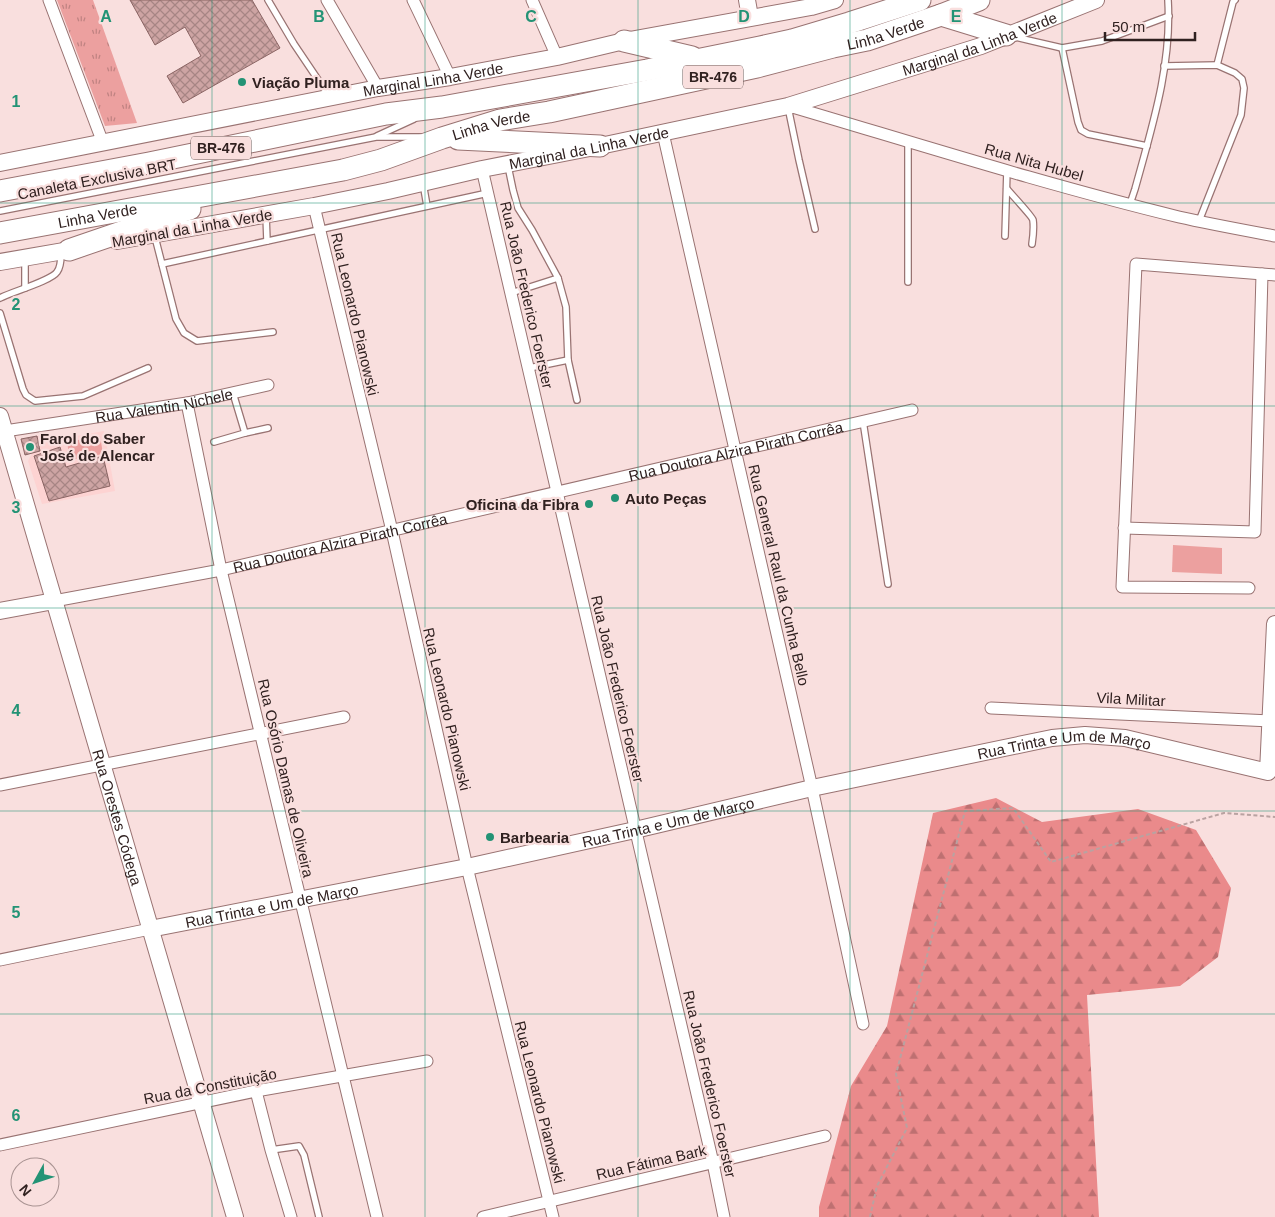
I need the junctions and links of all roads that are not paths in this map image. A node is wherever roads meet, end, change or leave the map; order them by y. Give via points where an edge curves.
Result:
1 (49, 0) edge
2 (268, 0) edge
3 (328, 0) edge
4 (413, 0) edge
5 (532, 0) edge
6 (748, 0) edge
7 (836, 0) edge
8 (920, 0) edge
9 (979, 0) edge
10 (1096, 0) edge
11 (1168, 0) edge
12 (1235, 0) edge
13 (941, 15) junction
14 (1169, 16) junction
15 (750, 17) junction
16 (1006, 35) junction
17 (624, 42) junction
18 (1062, 48) junction
19 (557, 57) junction
20 (700, 59) junction
21 (1217, 65) junction
22 (1164, 66) junction
23 (450, 78) junction
24 (378, 88) junction
25 (330, 97) junction
26 (788, 106) junction
27 (442, 107) junction
28 (662, 133) junction
29 (376, 136) junction
30 (442, 138) junction
31 (908, 141) junction
32 (103, 143) junction
33 (600, 146) junction
34 (1147, 146) junction
35 (0, 163) edge
36 (149, 164) junction
37 (508, 164) junction
38 (482, 169) junction
39 (1008, 170) junction
40 (0, 178) edge
41 (286, 179) junction
42 (423, 183) junction
43 (1006, 189) junction
44 (0, 191) edge
45 (488, 193) junction
46 (1130, 204) junction
47 (314, 206) junction
48 (427, 206) junction
49 (0, 211) edge
50 (266, 215) junction
51 (1200, 221) junction
52 (320, 229) junction
53 (815, 229) dead end
54 (0, 233) edge
55 (154, 235) junction
56 (1005, 236) dead end
57 (1275, 236) edge
58 (267, 241) junction
59 (1032, 244) dead end
60 (65, 250) junction
61 (26, 258) junction
62 (0, 262) edge
63 (162, 264) junction
64 (1262, 274) junction
65 (1275, 274) edge
66 (558, 278) junction
67 (908, 282) dead end
68 (25, 288) junction
69 (511, 293) junction
70 (0, 298) edge
71 (0, 318) edge
72 (273, 332) dead end
73 (568, 360) junction
74 (148, 368) dead end
75 (529, 368) junction
76 (268, 385) dead end
77 (233, 393) junction
78 (578, 400) dead end
79 (187, 403) junction
80 (912, 410) dead end
81 (863, 422) junction
82 (2, 427) edge
83 (268, 428) dead end
84 (245, 433) junction
85 (214, 442) dead end
86 (736, 451) junction
87 (557, 492) junction
88 (1124, 528) junction
89 (392, 531) junction
90 (220, 570) junction
91 (888, 584) dead end
92 (1249, 588) dead end
93 (54, 601) junction
94 (0, 611) edge
95 (1275, 624) edge
96 (991, 708) dead end
97 (344, 717) dead end
98 (1271, 721) junction
99 (260, 734) junction
100 (102, 765) junction
101 (1272, 774) edge
102 (0, 785) edge
103 (812, 788) junction
104 (635, 830) junction
105 (467, 867) junction
106 (299, 900) junction
107 (150, 929) junction
108 (0, 960) edge
109 (864, 1024) dead end
110 (427, 1061) dead end
111 (343, 1075) junction
112 (256, 1092) junction
113 (201, 1102) junction
114 (825, 1136) dead end
115 (0, 1145) edge
116 (271, 1150) junction
117 (713, 1163) junction
118 (549, 1202) junction
119 (235, 1217) edge
120 (291, 1217) edge
121 (319, 1217) edge
122 (377, 1217) edge
123 (483, 1217) edge
124 (553, 1217) edge
125 (724, 1217) edge

1 - 32 street
2 - 25 lane
3 - 24 street
4 - 23 street
5 - 19 street
6 - 15 main road
7 - 15 main road, Marginal Linha Verde
8 - 20 highway, Linha Verde / BR-476 via 792,40
9 - 13 highway, Linha Verde / BR-476
10 - 16 main road, Marginal da Linha Verde
11 - 14 lane
12 - 21 lane
13 - 16 highway
13 - 30 highway, Linha Verde / BR-476 via 868,40 748,69 500,120
14 - 18 lane via 1102,41
14 - 22 lane
15 - 17 main road, Marginal Linha Verde
16 - 18 lane
16 - 26 main road, Marginal da Linha Verde
17 - 19 main road, Marginal Linha Verde
17 - 20 highway
18 - 34 lane via 1081,130
19 - 23 main road, Marginal Linha Verde
20 - 27 highway, Linha Verde / BR-476
21 - 22 lane
21 - 51 lane via 1242,78 1244,88 1241,115
22 - 34 lane
23 - 24 main road, Marginal Linha Verde
24 - 25 main road, Marginal Linha Verde
25 - 32 main road, Marginal Linha Verde
26 - 28 main road, Marginal da Linha Verde
26 - 31 street, Rua Nita Hubel
26 - 53 lane
27 - 29 lane, Canaleta Exclusiva BRT
27 - 36 highway, Linha Verde / BR-476 via 386,114
28 - 33 main road, Marginal da Linha Verde
28 - 86 street, Rua General Raul da Cunha Bello
29 - 30 lane, Canaleta Exclusiva BRT
29 - 49 lane, Canaleta Exclusiva BRT
30 - 33 highway
30 - 41 highway, Linha Verde / BR-476 via 343,170
31 - 39 street, Rua Nita Hubel
31 - 67 lane
32 - 35 main road, Marginal Linha Verde
33 - 37 main road, Marginal da Linha Verde
34 - 46 lane
36 - 40 highway
36 - 44 highway, Linha Verde / BR-476
37 - 38 main road, Marginal da Linha Verde
37 - 66 lane via 518,208
38 - 42 main road, Marginal da Linha Verde
38 - 45 street, Rua João Frederico Foerster
39 - 43 lane
39 - 46 street, Rua Nita Hubel
41 - 54 highway, Linha Verde / BR-476
41 - 60 highway via 248,196 180,212
42 - 47 main road, Marginal da Linha Verde
42 - 48 lane
43 - 56 lane
43 - 59 lane via 1033,219
45 - 48 lane
45 - 69 street, Rua João Frederico Foerster
46 - 51 street, Rua Nita Hubel
47 - 50 main road, Marginal da Linha Verde
47 - 52 street, Rua Leonardo Pianowski
48 - 52 lane
50 - 55 main road, Marginal da Linha Verde
50 - 58 lane
51 - 57 street, Rua Nita Hubel
52 - 58 lane
52 - 89 street, Rua Leonardo Pianowski
55 - 60 main road, Marginal da Linha Verde
55 - 63 lane
58 - 63 lane
60 - 61 main road
60 - 68 lane via 55,275
61 - 62 main road
61 - 68 lane
63 - 72 lane via 176,319 184,333 197,341
64 - 65 street
64 - 88 street via 1255,532
64 - 88 street via 1136,264
66 - 69 lane
66 - 73 lane via 566,307
68 - 70 lane
69 - 75 street, Rua João Frederico Foerster
71 - 74 lane via 23,389 35,401 84,396
73 - 75 lane
73 - 78 lane
75 - 87 street, Rua João Frederico Foerster
76 - 77 street, Rua Valentin Nichele
77 - 79 street, Rua Valentin Nichele
77 - 84 lane
79 - 82 street, Rua Valentin Nichele
79 - 90 street, Rua Osório Damas de Oliveira
80 - 81 street, Rua Doutora Alzira Pirath Corrêa
81 - 86 street, Rua Doutora Alzira Pirath Corrêa
81 - 91 lane
82 - 93 main road, Rua Orestes Códega
83 - 84 lane
84 - 85 lane
86 - 87 street, Rua Doutora Alzira Pirath Corrêa
86 - 103 street, Rua General Raul da Cunha Bello
87 - 89 street, Rua Doutora Alzira Pirath Corrêa
87 - 104 street, Rua João Frederico Foerster
88 - 92 street via 1122,588
89 - 90 street, Rua Doutora Alzira Pirath Corrêa
89 - 105 street, Rua Leonardo Pianowski
90 - 93 street, Rua Doutora Alzira Pirath Corrêa
90 - 99 street, Rua Osório Damas de Oliveira
93 - 94 main road, Rua Doutora Alzira Pirath Corrêa
93 - 100 main road, Rua Orestes Códega
95 - 98 main road
96 - 98 street, Vila Militar
97 - 99 street
98 - 101 main road
99 - 100 street
99 - 106 street, Rua Osório Damas de Oliveira
100 - 102 street
100 - 107 main road, Rua Orestes Códega
101 - 103 main road, Rua Trinta e Um de Março via 1125,738 1085,735 1052,738
103 - 104 main road, Rua Trinta e Um de Março
103 - 109 street, Rua General Raul da Cunha Bello
104 - 105 main road, Rua Trinta e Um de Março
104 - 117 street, Rua João Frederico Foerster
105 - 106 main road, Rua Trinta e Um de Março
105 - 118 street, Rua Leonardo Pianowski
106 - 107 main road, Rua Trinta e Um de Março
106 - 111 street, Rua Osório Damas de Oliveira
107 - 108 street, Rua Trinta e Um de Março
107 - 113 main road, Rua Orestes Códega
110 - 111 street, Rua da Constituição
111 - 112 street, Rua da Constituição
111 - 122 street, Rua Osório Damas de Oliveira
112 - 113 street, Rua da Constituição
112 - 116 street
113 - 115 street, Rua da Constituição
113 - 119 main road, Rua Orestes Códega
114 - 117 street, Rua Fátima Bark
116 - 120 street
116 - 121 lane via 299,1146
117 - 118 street, Rua Fátima Bark
117 - 125 street, Rua João Frederico Foerster
118 - 123 street, Rua Fátima Bark
118 - 124 street, Rua Leonardo Pianowski

